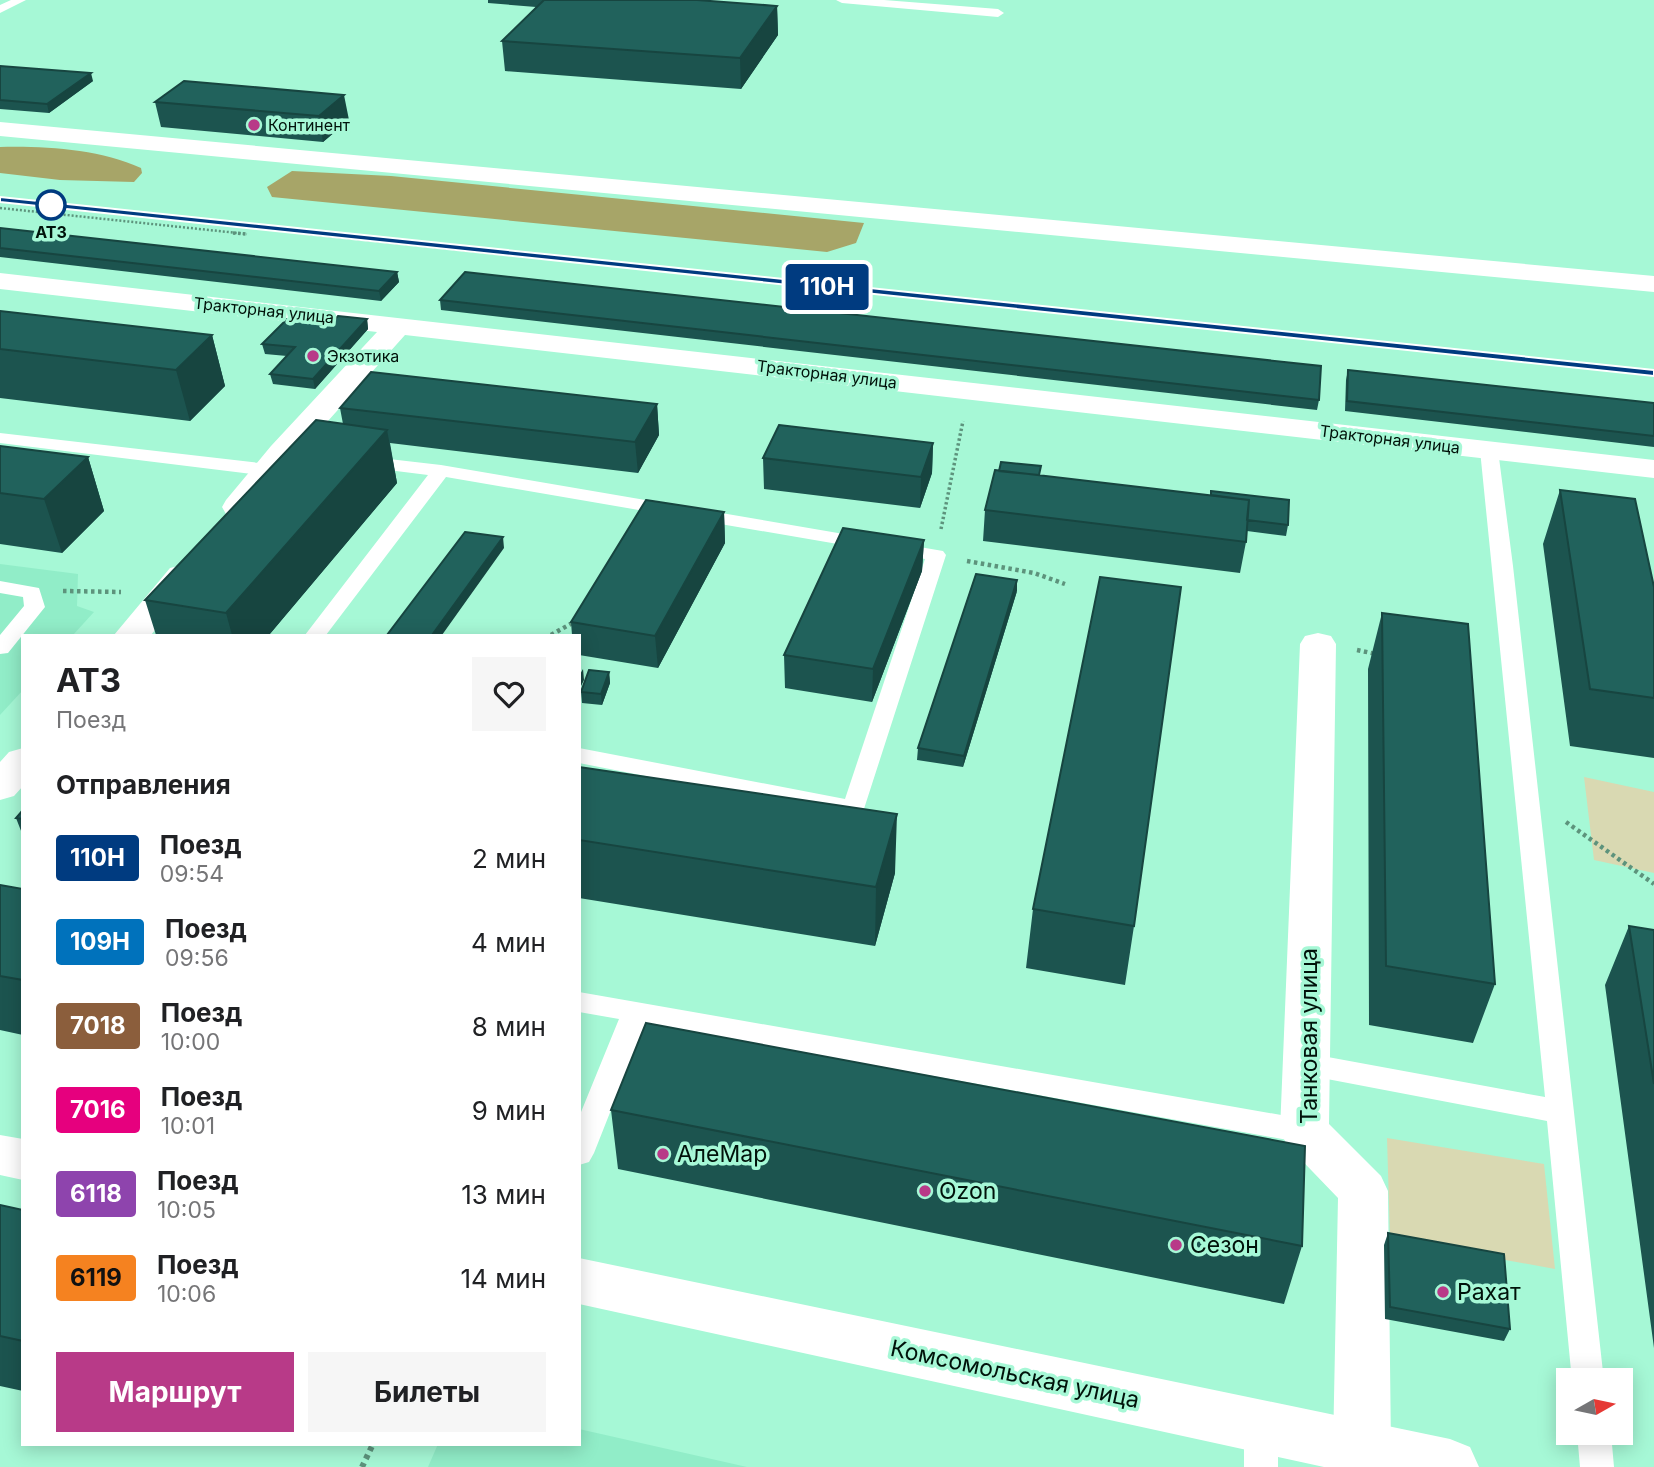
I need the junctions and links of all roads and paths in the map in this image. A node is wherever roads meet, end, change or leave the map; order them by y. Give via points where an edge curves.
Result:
1 (20, 0) edge
2 (842, 0) edge
3 (0, 10) edge
4 (998, 13) dead end
5 (0, 129) edge
6 (0, 208) edge
7 (247, 234) dead end
8 (0, 281) edge
9 (1654, 284) edge
10 (399, 325) junction
11 (969, 391) junction
12 (0, 438) edge
13 (1489, 450) junction
14 (286, 460) junction
15 (348, 460) edge
16 (1654, 469) edge
17 (440, 471) junction
18 (936, 555) junction
19 (1065, 584) dead end
20 (0, 587) edge
21 (33, 592) junction
22 (163, 597) junction
23 (581, 611) edge
24 (133, 634) edge
25 (316, 634) edge
26 (553, 634) edge
27 (1318, 644) joint
28 (0, 648) edge
29 (1381, 654) edge
30 (581, 755) edge
31 (21, 763) edge
32 (0, 787) edge
33 (1526, 794) junction
34 (1654, 884) edge
35 (581, 1002) edge
36 (636, 1012) junction
37 (1306, 1064) junction
38 (1561, 1112) junction
39 (1304, 1131) junction
40 (581, 1148) edge
41 (0, 1155) edge
42 (21, 1160) edge
43 (581, 1281) edge
44 (1587, 1368) edge
45 (372, 1446) edge
46 (1595, 1446) edge
47 (1261, 1447) edge
48 (1362, 1448) junction
49 (362, 1467) edge
50 (1450, 1467) edge
51 (1597, 1467) edge

1 - 3 lane
2 - 4 lane
5 - 9 street
6 - 7 path
8 - 10 street, Тракторная улица
10 - 11 street, Тракторная улица
10 - 14 street
11 - 13 street, Тракторная улица
11 - 18 path
12 - 14 lane
13 - 16 street, Тракторная улица
13 - 33 lane
14 - 22 street
15 - 17 lane
17 - 18 lane
17 - 25 lane
18 - 19 path via 1034,573
18 - 30 lane via 854,809
20 - 21 lane
21 - 22 path via 139,592
21 - 28 lane via 34,607
22 - 24 street
23 - 26 path via 573,623
27 - 29 path
27 - 37 street, Танковая улица
31 - 32 street
33 - 34 path
33 - 38 lane
35 - 36 lane
36 - 39 lane
36 - 40 lane
37 - 38 lane
37 - 39 street, Танковая улица
38 - 44 lane
39 - 48 street, Танковая улица via 1363,1191
41 - 42 street
43 - 47 street, Комсомольская улица
45 - 49 path
46 - 51 lane
47 - 48 street, Комсомольская улица
48 - 50 street, Комсомольская улица

